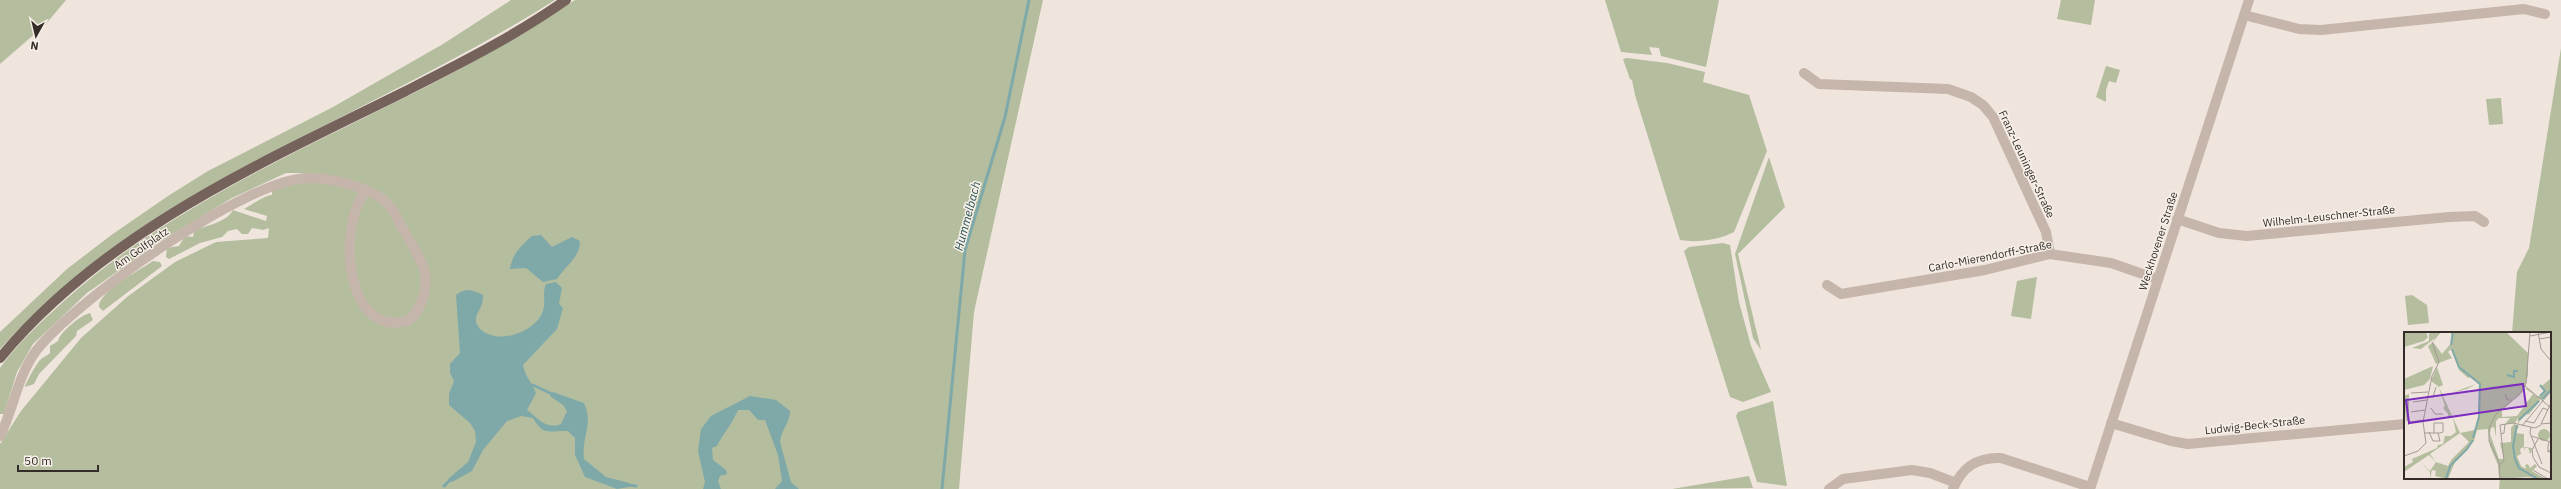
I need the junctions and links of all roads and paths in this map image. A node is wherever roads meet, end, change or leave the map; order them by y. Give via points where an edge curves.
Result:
1 (566, 0) edge
2 (2249, 0) edge
3 (2545, 14) dead end
4 (2244, 15) junction
5 (1804, 73) dead end
6 (365, 192) junction
7 (2177, 219) junction
8 (2484, 222) dead end
9 (2050, 254) junction
10 (2158, 279) junction
11 (1827, 285) dead end
12 (2, 355) edge
13 (2111, 422) junction
14 (2404, 424) edge
15 (0, 436) edge
16 (1955, 486) edge
17 (2090, 488) edge
18 (1829, 489) edge

1 - 12 main road via 444,71 274,157 182,208 108,258 71,287
2 - 4 street, Weckhovener Straße
3 - 4 street via 2524,8 2321,30 2299,29
4 - 7 street, Weckhovener Straße
5 - 9 street, Franz-Leuninger-Straße via 1819,84 1948,89 1965,94 1983,105 1997,125 2046,232
6 - 6 street, Am Golfplatz via 356,205 349,234 350,264 357,291 367,309 377,318 388,323 408,321 415,316 422,302 425,278 423,266 389,206 382,199
6 - 15 street, Am Golfplatz via 315,179 287,181 250,196 183,233 100,292 44,342 24,372
7 - 8 street, Wilhelm-Leuschner-Straße via 2220,233 2247,236 2449,216 2475,216
7 - 10 street, Weckhovener Straße
9 - 10 street, Carlo-Mierendorff-Straße via 2111,263
9 - 11 street, Carlo-Mierendorff-Straße via 1985,270 1841,294
10 - 13 street, Weckhovener Straße
13 - 14 street, Ludwig-Beck-Straße via 2188,444
13 - 17 street, Weckhovener Straße
16 - 17 street via 1968,466 1994,457
16 - 18 street via 1930,473 1912,470 1843,479

